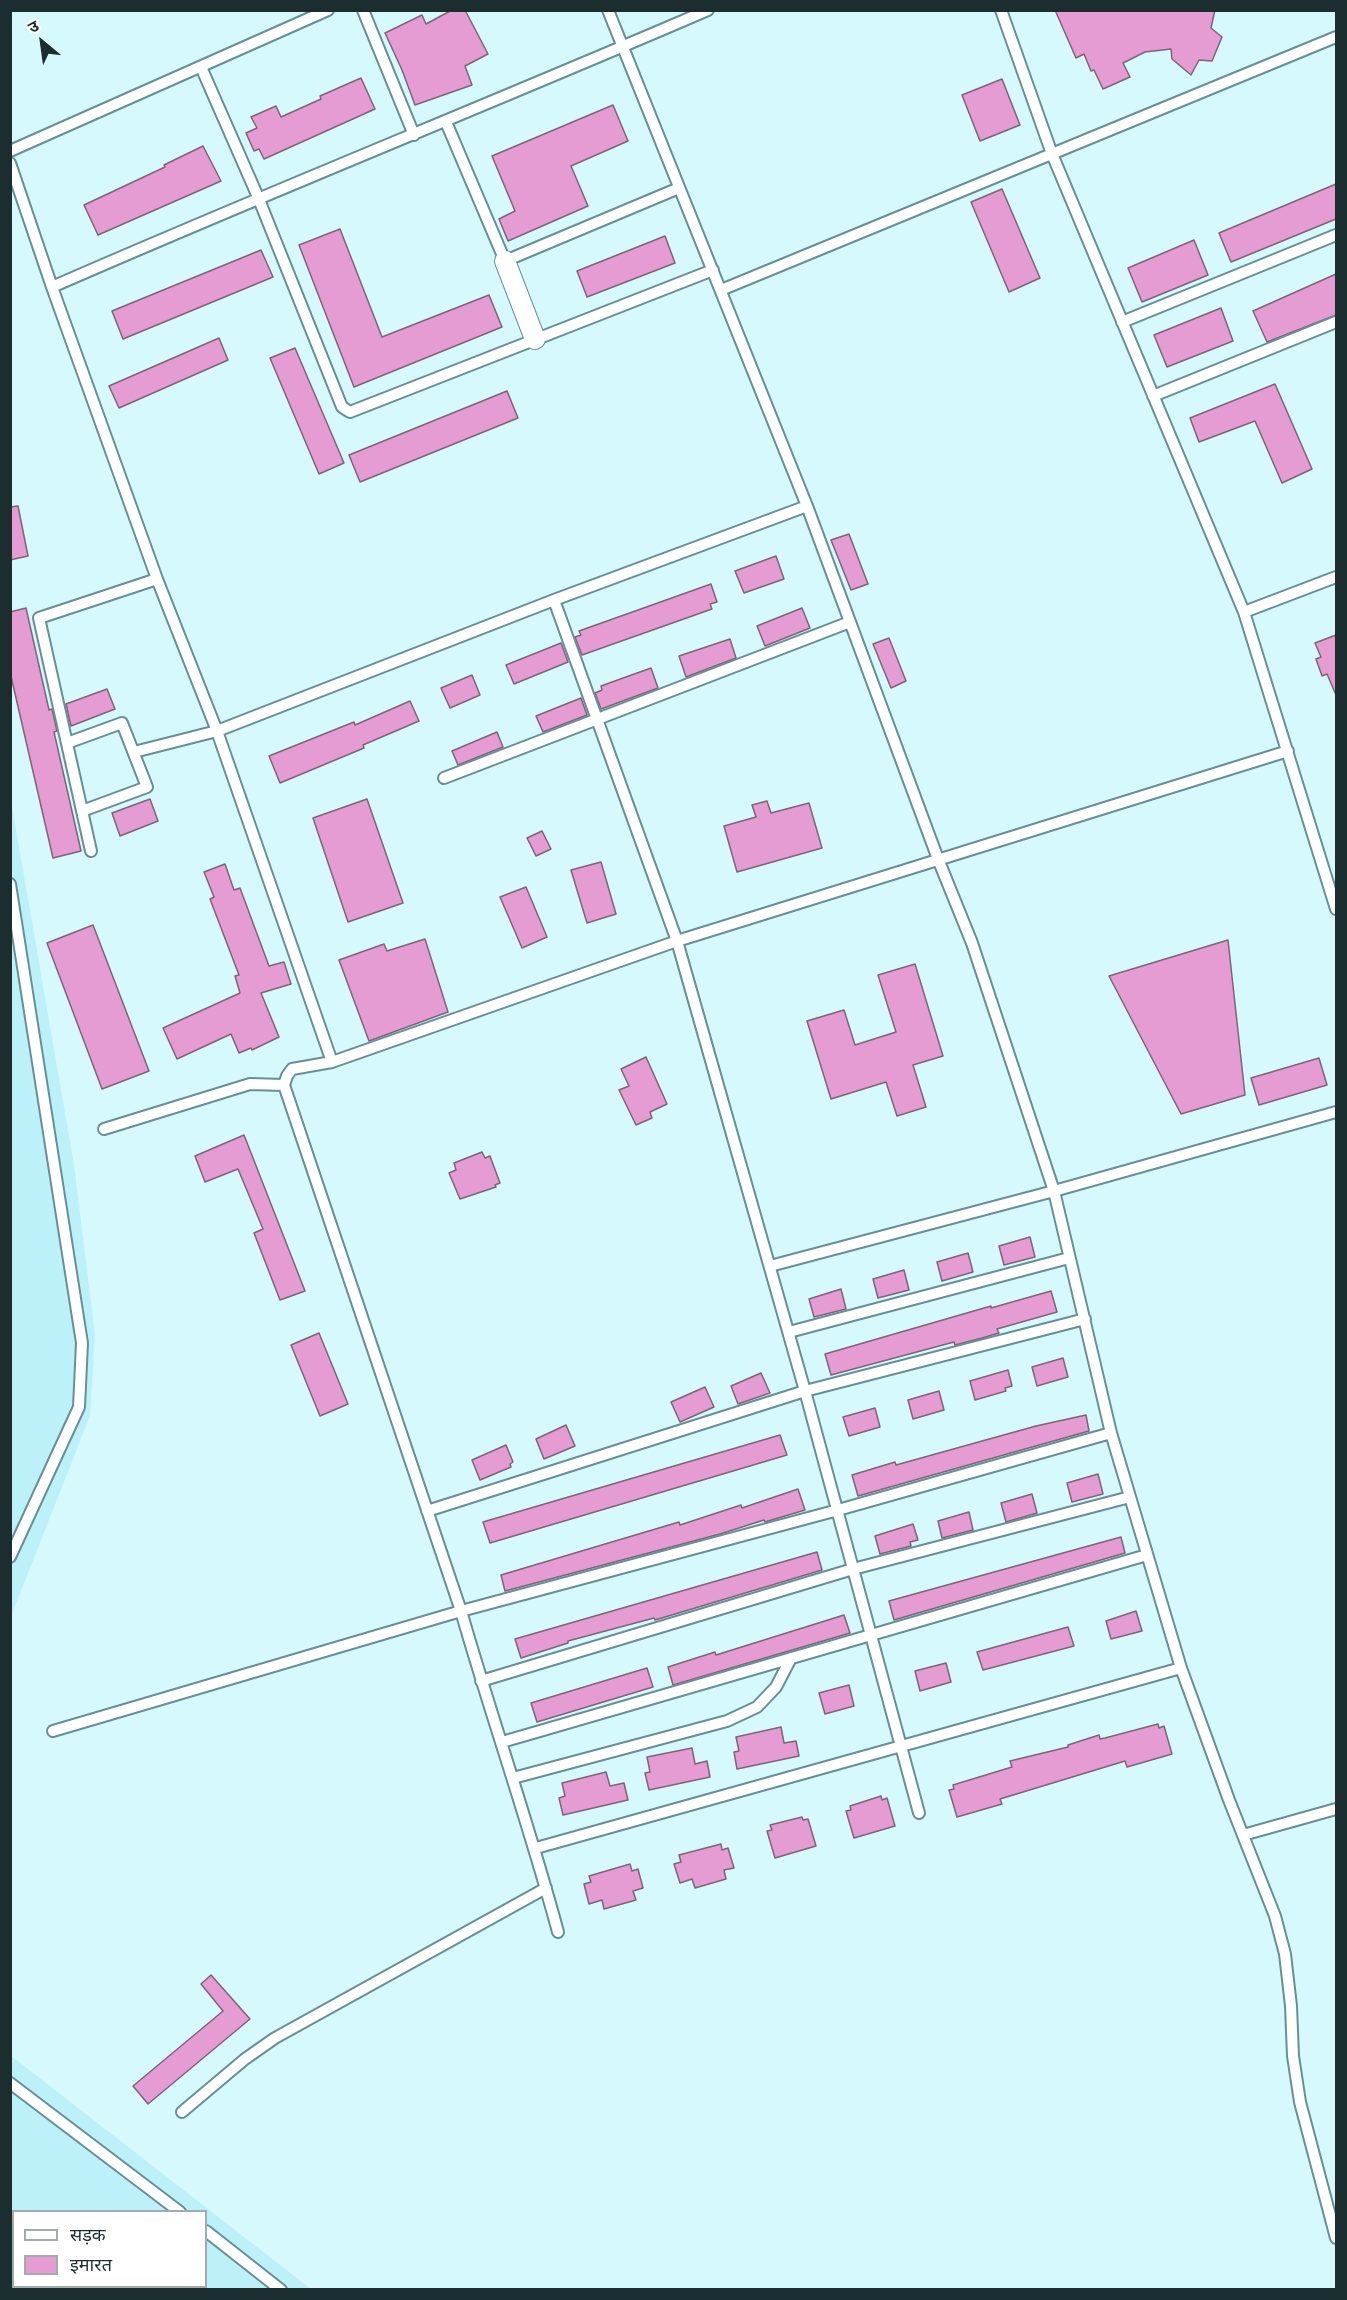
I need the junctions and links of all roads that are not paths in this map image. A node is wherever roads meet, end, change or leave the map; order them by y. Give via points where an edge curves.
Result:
1 (328, 10) edge
2 (363, 10) edge
3 (608, 10) edge
4 (708, 10) edge
5 (1001, 10) edge
6 (1336, 37) edge
7 (624, 47) junction
8 (201, 67) junction
9 (446, 122) junction
10 (414, 135) junction
11 (10, 151) edge
12 (1052, 154) junction
13 (10, 164) edge
14 (679, 188) junction
15 (258, 197) junction
16 (1336, 235) edge
17 (505, 261) junction
18 (713, 270) junction
19 (52, 286) junction
20 (721, 290) junction
21 (1122, 322) junction
22 (1336, 322) edge
23 (535, 339) junction
24 (1153, 396) junction
25 (807, 506) junction
26 (1336, 576) edge
27 (157, 579) junction
28 (554, 600) junction
29 (1244, 612) junction
30 (850, 622) junction
31 (597, 718) junction
32 (217, 731) junction
33 (67, 743) junction
34 (1288, 751) junction
35 (134, 752) junction
36 (444, 778) dead end
37 (82, 811) junction
38 (91, 851) dead end
39 (938, 860) junction
40 (10, 884) edge
41 (1336, 909) edge
42 (677, 941) junction
43 (332, 1062) junction
44 (284, 1085) junction
45 (1336, 1112) edge
46 (104, 1129) dead end
47 (1054, 1191) junction
48 (1069, 1258) junction
49 (770, 1266) junction
50 (1084, 1319) junction
51 (789, 1332) junction
52 (806, 1391) junction
53 (1111, 1433) junction
54 (1130, 1497) junction
55 (838, 1510) junction
56 (426, 1511) junction
57 (1147, 1556) junction
58 (10, 1557) edge
59 (852, 1569) junction
60 (461, 1611) junction
61 (870, 1635) junction
62 (791, 1658) junction
63 (1181, 1668) junction
64 (481, 1681) junction
65 (53, 1731) dead end
66 (502, 1742) junction
67 (900, 1746) junction
68 (513, 1778) junction
69 (1336, 1809) edge
70 (919, 1813) dead end
71 (1243, 1835) junction
72 (536, 1848) junction
73 (546, 1888) junction
74 (558, 1932) dead end
75 (10, 2083) edge
76 (182, 2112) dead end
77 (179, 2210) edge
78 (207, 2233) edge
79 (1336, 2238) edge
80 (281, 2289) edge

1 - 8 lane
2 - 10 lane
3 - 7 lane
4 - 7 lane
5 - 12 lane
6 - 12 lane
7 - 9 lane
7 - 14 lane
8 - 11 lane
8 - 15 lane
9 - 10 lane
9 - 17 lane
10 - 15 lane
12 - 20 lane
12 - 21 lane
13 - 19 lane
14 - 17 lane
14 - 18 lane
15 - 19 lane
15 - 23 lane via 342,407 350,412
16 - 21 lane
17 - 23 street
18 - 20 lane
18 - 23 lane
19 - 27 lane
20 - 25 lane
21 - 24 lane
22 - 24 lane
24 - 29 lane
25 - 28 lane
25 - 30 lane
26 - 29 lane
27 - 32 lane
27 - 33 lane via 39,618
28 - 31 lane
28 - 32 lane
29 - 34 lane
30 - 31 lane
30 - 39 lane
31 - 36 lane
31 - 42 lane
32 - 35 lane
32 - 43 lane
33 - 35 lane via 122,723
33 - 37 lane
34 - 39 lane
34 - 41 lane
35 - 37 lane via 147,787
37 - 38 lane
39 - 42 lane
39 - 47 lane via 972,943
40 - 58 lane via 82,1343 79,1407
42 - 43 lane
42 - 49 lane
43 - 44 lane via 292,1069
44 - 46 lane via 250,1084
44 - 56 lane
45 - 47 lane
47 - 48 lane
47 - 49 lane
48 - 50 lane
48 - 51 lane
49 - 51 lane
50 - 52 lane
50 - 53 lane
51 - 52 lane
52 - 55 lane
52 - 56 lane
53 - 54 lane
53 - 55 lane
54 - 57 lane
54 - 59 lane
55 - 59 lane
55 - 60 lane
56 - 60 lane
57 - 61 lane
57 - 63 lane
59 - 61 lane
59 - 64 lane
60 - 64 lane
60 - 65 lane
61 - 62 lane
61 - 67 lane
62 - 66 lane
62 - 68 lane via 776,1687 757,1707 727,1721
63 - 67 lane
63 - 71 lane
64 - 66 lane
66 - 68 lane
67 - 70 lane
67 - 72 lane
68 - 72 lane
69 - 71 lane
71 - 79 lane via 1275,1916 1285,1954 1300,2102
72 - 73 lane
73 - 74 lane
73 - 76 lane via 275,2038
75 - 77 lane
78 - 80 lane

